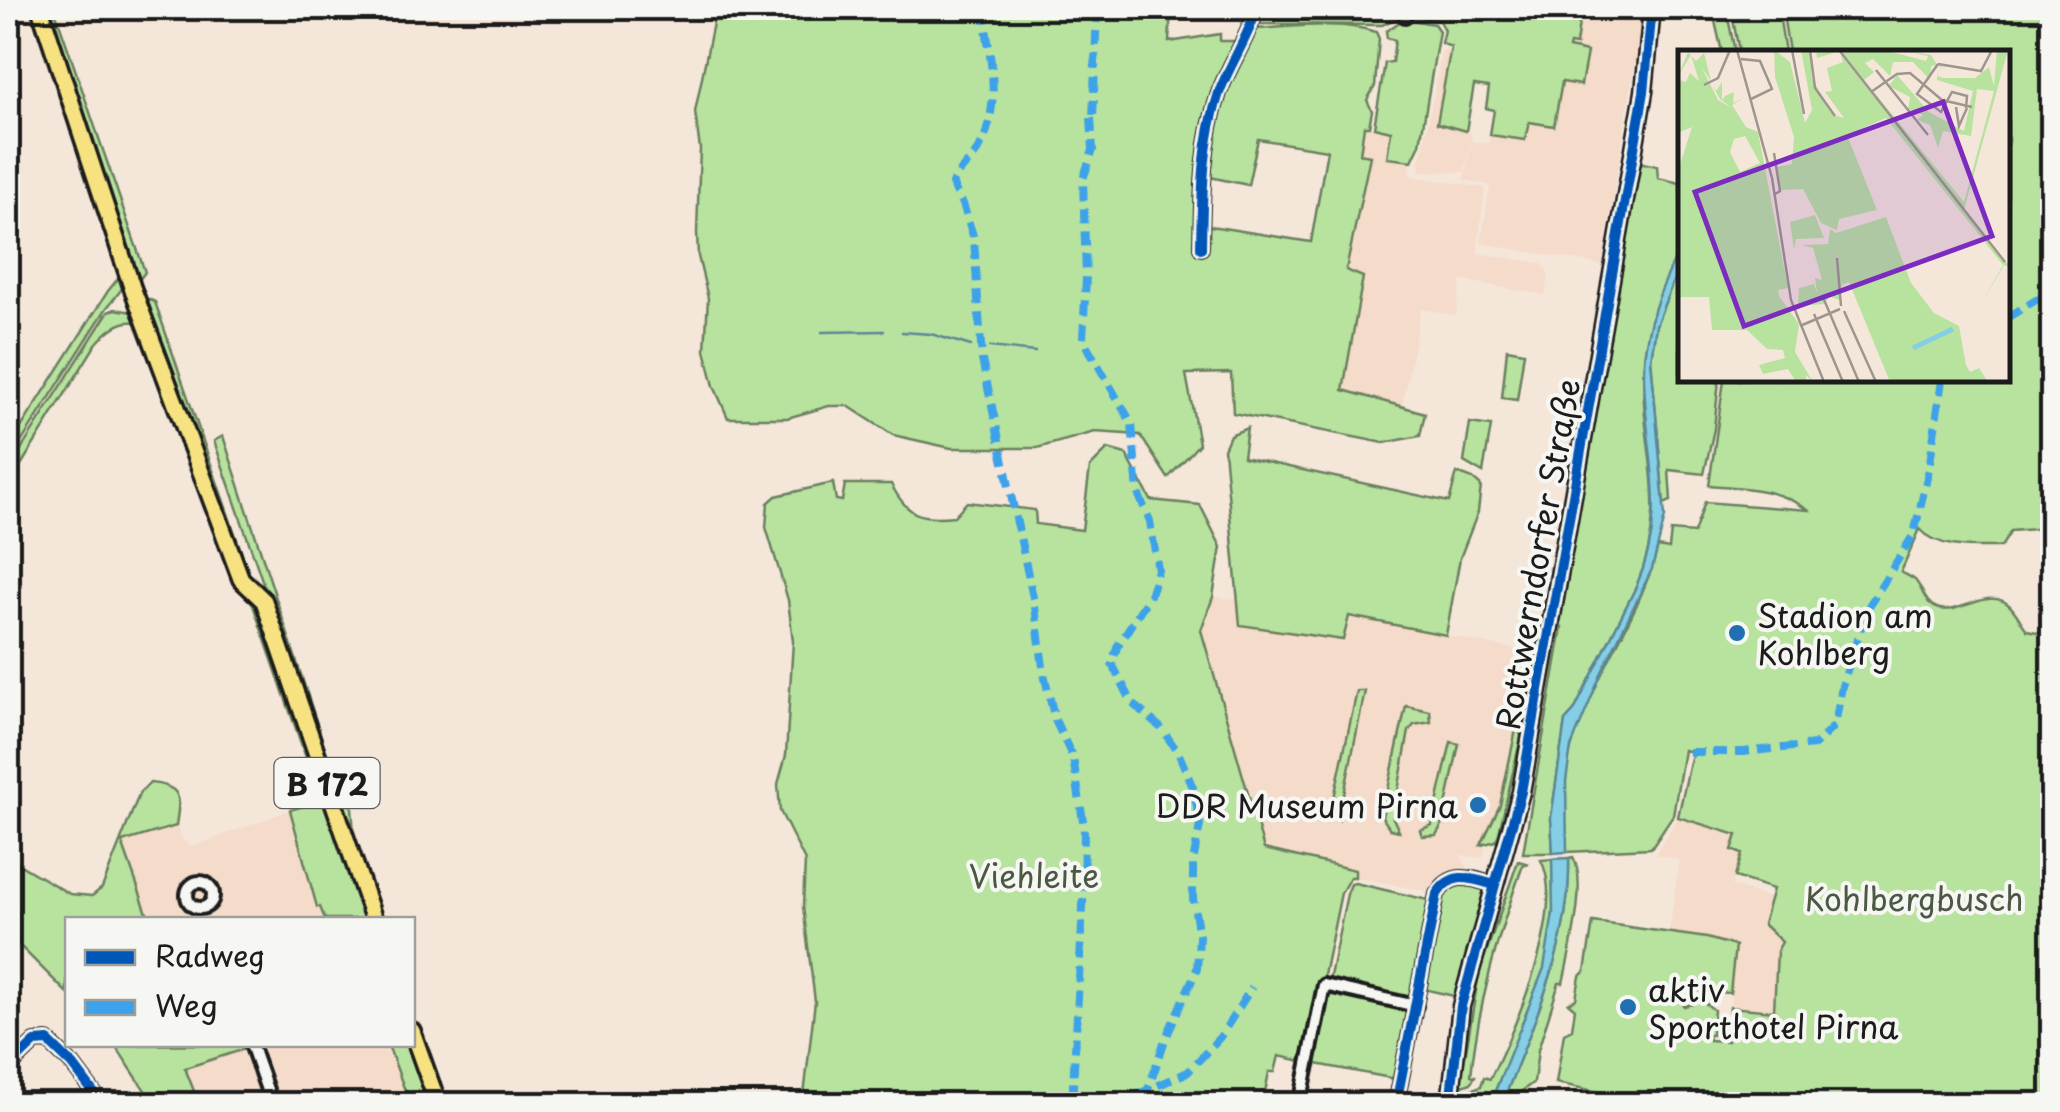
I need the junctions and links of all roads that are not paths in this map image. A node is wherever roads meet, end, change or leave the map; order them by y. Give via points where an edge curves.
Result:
1 (40, 8) edge
2 (1257, 8) edge
3 (1652, 8) edge
4 (1201, 248) dead end
5 (1494, 884) junction
6 (373, 917) edge
7 (1416, 1006) junction
8 (415, 1040) edge
9 (252, 1047) edge
10 (8, 1068) edge
11 (102, 1104) edge
12 (272, 1104) edge
13 (438, 1104) edge
14 (1300, 1104) edge
15 (1396, 1104) edge
16 (1450, 1104) edge

1 - 6 main road, B 172 via 132,287 241,579 264,601
2 - 4 street via 1218,96 1202,172
3 - 5 main road, Rottwerndorfer Straße via 1644,92 1521,792
5 - 7 street via 1461,876 1442,886
5 - 16 main road, Rottwerndorfer Straße via 1461,1006
7 - 14 street via 1324,986
7 - 15 street
8 - 13 main road
9 - 12 street
10 - 11 street via 35,1042 48,1042

